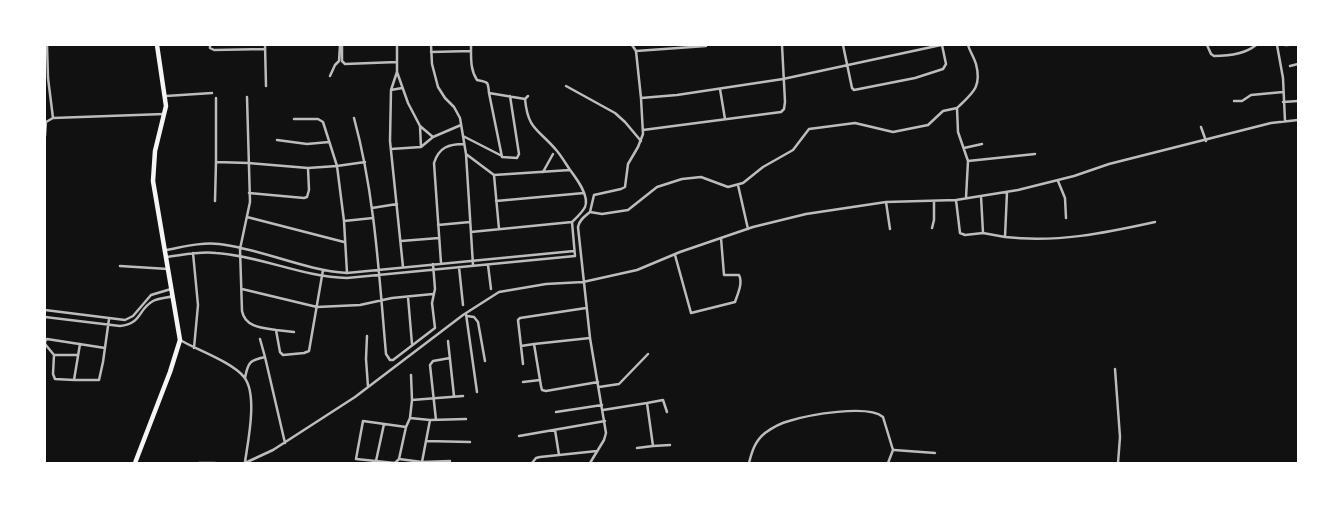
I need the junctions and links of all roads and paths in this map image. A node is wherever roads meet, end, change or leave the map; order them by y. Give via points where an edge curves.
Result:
1 (47, 45) edge
2 (157, 45) edge
3 (210, 45) edge
4 (237, 45) edge
5 (341, 45) edge
6 (397, 45) edge
7 (431, 45) edge
8 (471, 45) edge
9 (632, 45) edge
10 (782, 45) edge
11 (843, 45) edge
12 (942, 45) edge
13 (968, 45) edge
14 (1207, 45) edge
15 (1256, 45) edge
16 (1277, 45) edge
17 (706, 46) dead end
18 (265, 47) edge
19 (238, 49) junction
20 (471, 51) junction
21 (636, 51) junction
22 (430, 52) junction
23 (397, 62) junction
24 (1298, 64) edge
25 (846, 66) junction
26 (1290, 66) dead end
27 (397, 72) junction
28 (330, 76) dead end
29 (47, 78) edge
30 (783, 80) junction
31 (266, 86) dead end
32 (566, 86) dead end
33 (402, 88) junction
34 (720, 89) junction
35 (391, 90) junction
36 (1283, 92) junction
37 (212, 93) dead end
38 (490, 93) junction
39 (166, 96) junction
40 (510, 96) junction
41 (247, 97) dead end
42 (216, 98) dead end
43 (641, 98) junction
44 (1234, 101) dead end
45 (1298, 101) edge
46 (1283, 102) junction
47 (957, 108) junction
48 (164, 114) junction
49 (53, 118) junction
50 (354, 118) dead end
51 (294, 119) dead end
52 (725, 119) junction
53 (1298, 120) edge
54 (45, 122) edge
55 (1284, 122) junction
56 (461, 125) junction
57 (420, 126) junction
58 (1201, 127) dead end
59 (643, 130) junction
60 (45, 136) edge
61 (463, 136) junction
62 (433, 137) junction
63 (277, 140) dead end
64 (641, 141) junction
65 (1206, 141) junction
66 (329, 142) junction
67 (464, 144) junction
68 (982, 144) dead end
69 (421, 147) junction
70 (964, 148) junction
71 (391, 149) junction
72 (466, 154) junction
73 (553, 154) dead end
74 (1035, 154) dead end
75 (502, 156) junction
76 (968, 161) junction
77 (216, 162) junction
78 (364, 162) junction
79 (248, 163) junction
80 (337, 166) junction
81 (308, 168) junction
82 (570, 170) junction
83 (543, 172) junction
84 (494, 175) junction
85 (1058, 181) junction
86 (738, 185) junction
87 (1007, 192) junction
88 (249, 193) junction
89 (584, 193) junction
90 (981, 196) junction
91 (966, 198) junction
92 (956, 200) junction
93 (215, 201) dead end
94 (496, 201) junction
95 (934, 201) junction
96 (886, 202) junction
97 (397, 204) junction
98 (372, 208) junction
99 (590, 212) junction
100 (247, 217) junction
101 (373, 218) junction
102 (1066, 218) dead end
103 (344, 221) junction
104 (470, 222) junction
105 (572, 222) junction
106 (1155, 222) dead end
107 (438, 225) junction
108 (932, 228) dead end
109 (498, 229) junction
110 (748, 229) junction
111 (890, 229) dead end
112 (471, 232) junction
113 (983, 233) junction
114 (1005, 236) junction
115 (439, 238) junction
116 (722, 238) junction
117 (401, 241) junction
118 (344, 242) junction
119 (240, 249) junction
120 (165, 250) junction
121 (574, 251) junction
122 (193, 253) junction
123 (675, 255) junction
124 (166, 257) junction
125 (240, 257) junction
126 (473, 260) junction
127 (441, 263) junction
128 (433, 264) junction
129 (488, 264) junction
130 (474, 265) junction
131 (120, 266) dead end
132 (402, 267) junction
133 (459, 267) junction
134 (168, 269) junction
135 (434, 269) junction
136 (324, 270) junction
137 (378, 270) junction
138 (347, 272) junction
139 (403, 272) junction
140 (379, 274) junction
141 (322, 277) junction
142 (583, 282) junction
143 (171, 289) junction
144 (242, 289) junction
145 (490, 289) dead end
146 (433, 294) junction
147 (173, 296) junction
148 (408, 298) junction
149 (381, 300) junction
150 (463, 305) dead end
151 (317, 307) junction
152 (586, 308) junction
153 (45, 310) edge
154 (466, 315) junction
155 (45, 316) edge
156 (109, 318) junction
157 (109, 324) junction
158 (276, 330) junction
159 (294, 332) dead end
160 (367, 336) dead end
161 (590, 338) junction
162 (260, 339) dead end
163 (180, 340) junction
164 (448, 341) dead end
165 (80, 344) junction
166 (412, 344) junction
167 (534, 344) junction
168 (521, 346) junction
169 (106, 348) junction
170 (194, 348) junction
171 (648, 354) dead end
172 (54, 355) junction
173 (78, 355) junction
174 (265, 357) junction
175 (450, 358) junction
176 (485, 361) dead end
177 (523, 364) dead end
178 (1115, 369) dead end
179 (411, 375) dead end
180 (245, 378) junction
181 (74, 380) junction
182 (540, 380) junction
183 (522, 382) dead end
184 (598, 382) junction
185 (368, 387) junction
186 (599, 387) junction
187 (477, 392) dead end
188 (454, 396) junction
189 (463, 396) dead end
190 (434, 397) junction
191 (412, 400) junction
192 (647, 403) junction
193 (602, 405) junction
194 (603, 410) junction
195 (556, 412) dead end
196 (667, 412) dead end
197 (410, 418) junction
198 (466, 418) dead end
199 (430, 420) junction
200 (436, 420) junction
201 (604, 421) junction
202 (384, 424) junction
203 (406, 427) junction
204 (555, 430) junction
205 (519, 436) dead end
206 (426, 441) junction
207 (470, 442) dead end
208 (285, 443) junction
209 (670, 445) dead end
210 (653, 446) junction
211 (637, 448) dead end
212 (893, 450) junction
213 (597, 451) junction
214 (935, 452) dead end
215 (559, 455) junction
216 (399, 459) junction
217 (376, 461) junction
218 (245, 462) edge
219 (422, 462) junction
220 (450, 462) dead end
221 (135, 463) edge
222 (199, 463) edge
223 (215, 463) edge
224 (532, 463) edge
225 (590, 463) edge
226 (748, 463) edge
227 (888, 463) edge
228 (1118, 463) edge

1 - 29 street
2 - 39 highway
3 - 19 street via 214,50
4 - 19 street
5 - 23 street via 345,64
5 - 28 street via 339,60
6 - 23 street
7 - 22 street
8 - 20 street
9 - 21 street
10 - 30 street
11 - 25 street
12 - 25 street
12 - 25 street via 944,69 879,86 853,89
13 - 47 street via 978,80 975,91
14 - 15 street via 1214,56 1239,53
16 - 36 street
17 - 21 street
18 - 19 street
18 - 31 street
20 - 22 street
20 - 38 street via 475,78 488,82
21 - 43 street
22 - 56 street via 438,87 458,112
23 - 27 street
24 - 26 street
25 - 30 street
27 - 33 street
27 - 35 street
29 - 49 street
30 - 34 street
30 - 52 street via 784,106 781,112
32 - 64 street via 615,113
33 - 35 street
33 - 57 street
34 - 43 street
34 - 52 street
35 - 71 street
36 - 44 street via 1250,95 1242,101
36 - 46 street
37 - 39 street
38 - 40 street
38 - 75 street
39 - 48 highway
40 - 75 street via 519,154 516,158
40 - 82 street via 527,98 527,112 533,128 556,150
41 - 79 street
42 - 77 street
43 - 59 street
45 - 46 street
46 - 55 street
47 - 70 street via 958,132
47 - 86 street via 943,111 928,125 892,132 855,123 809,129 793,150
48 - 49 street
48 - 120 highway via 153,164
49 - 54 street
50 - 78 street
51 - 66 street via 321,120
52 - 59 street
53 - 55 street
54 - 60 street
55 - 65 street
56 - 61 street
56 - 62 street
57 - 62 street
57 - 69 street
58 - 65 street
59 - 64 street
61 - 67 street
61 - 75 street
62 - 69 street
63 - 66 street via 307,144
64 - 99 street via 628,164 624,187 594,195
65 - 85 street via 1109,164
66 - 80 street
67 - 72 street
67 - 107 street via 451,144 444,148 434,163
68 - 70 street
69 - 71 street
70 - 76 street
71 - 97 street
72 - 84 street
72 - 104 street
73 - 83 street
74 - 76 street
76 - 91 street
77 - 79 street
77 - 93 street
78 - 80 street
78 - 98 street
79 - 81 street
79 - 88 street
80 - 81 street
80 - 103 street
81 - 88 street via 309,190 304,198
82 - 83 street
82 - 89 street
83 - 84 street
84 - 94 street
85 - 87 street
85 - 102 street via 1065,198
86 - 99 street via 723,186 701,177 682,179 656,187 628,210 602,214
86 - 110 street
87 - 90 street
87 - 114 street
88 - 100 street
89 - 94 street
89 - 105 street via 586,206
90 - 91 street
90 - 113 street
91 - 92 street
92 - 95 street
92 - 113 street via 960,233
94 - 109 street
95 - 96 street
95 - 108 street
96 - 110 street via 806,214
96 - 111 street
97 - 98 street
97 - 117 street
98 - 101 street
99 - 142 street via 580,220 578,227
100 - 118 street
100 - 119 street
101 - 103 street
101 - 137 street
103 - 118 street
104 - 107 street
104 - 112 street
105 - 109 street
105 - 121 street
106 - 114 street via 1067,238
107 - 115 street
109 - 112 street
110 - 116 street
112 - 126 street
113 - 114 street
115 - 117 street
115 - 127 street
116 - 123 street
116 - 123 street via 724,275 740,276 735,302 691,313
117 - 132 street
118 - 138 street
119 - 120 street via 203,244
119 - 125 street
119 - 136 street
120 - 124 highway
121 - 126 street
121 - 129 street via 575,256
122 - 124 street
122 - 125 street
122 - 170 street via 198,305
123 - 142 street via 637,270
124 - 134 highway
125 - 141 street
125 - 144 street
126 - 127 street
126 - 130 street
127 - 128 street
128 - 132 street
128 - 135 street
129 - 130 street
129 - 145 street
130 - 133 street
131 - 134 street
132 - 137 street
132 - 139 street
133 - 135 street
133 - 150 street
134 - 143 highway
135 - 139 street
135 - 146 street
136 - 138 street
136 - 141 street
137 - 138 street
137 - 140 street
139 - 140 street
140 - 141 street
140 - 149 street
141 - 151 street
142 - 152 street
142 - 154 street via 505,290
143 - 147 highway
143 - 156 street via 151,295 133,316 125,320
144 - 151 street
144 - 158 street via 245,319 255,327
146 - 148 street
146 - 166 street via 435,328
147 - 157 street via 153,301 131,324
147 - 163 highway
148 - 149 street
148 - 166 street
149 - 151 street via 360,305
149 - 166 street via 387,358 393,360
151 - 158 street via 307,353 283,355
152 - 161 street
152 - 168 street via 520,318
153 - 156 street
154 - 176 street via 478,322
154 - 185 street
154 - 187 street
155 - 157 street
156 - 157 street
157 - 169 street
158 - 159 street
160 - 185 street
161 - 167 street
161 - 184 street
162 - 174 street
163 - 170 street
163 - 221 highway
164 - 175 street
165 - 169 street
165 - 172 street via 47,339 45,344
165 - 173 street
167 - 168 street
167 - 182 street
168 - 177 street
169 - 181 street via 100,379
170 - 180 street via 224,362
171 - 186 street via 618,384
172 - 173 street
172 - 181 street via 55,379
173 - 181 street
174 - 180 street via 250,362
174 - 208 street
175 - 188 street
175 - 190 street via 433,361 430,365
178 - 228 street via 1120,437
179 - 191 street
180 - 218 street via 251,399
182 - 183 street
182 - 184 street via 542,390 546,391
184 - 186 street
185 - 208 street
186 - 193 street
188 - 189 street
188 - 190 street
190 - 191 street
190 - 200 street
191 - 197 street
192 - 194 street
192 - 196 street via 663,400
192 - 210 street
193 - 194 street
193 - 195 street
194 - 201 street
197 - 199 street
197 - 203 street
198 - 200 street
199 - 200 street
199 - 206 street
201 - 204 street
201 - 213 street via 606,436
202 - 203 street
202 - 217 street
202 - 217 street via 363,421 355,457 357,460
203 - 216 street
204 - 205 street
204 - 215 street
206 - 207 street
206 - 219 street
208 - 218 street
209 - 210 street
210 - 211 street
212 - 214 street
212 - 226 street via 883,417 852,410 809,416 774,428 758,440
212 - 227 street
213 - 215 street
213 - 225 street
215 - 224 street via 536,458
216 - 217 street via 395,463
216 - 219 street
219 - 220 street
222 - 223 street

